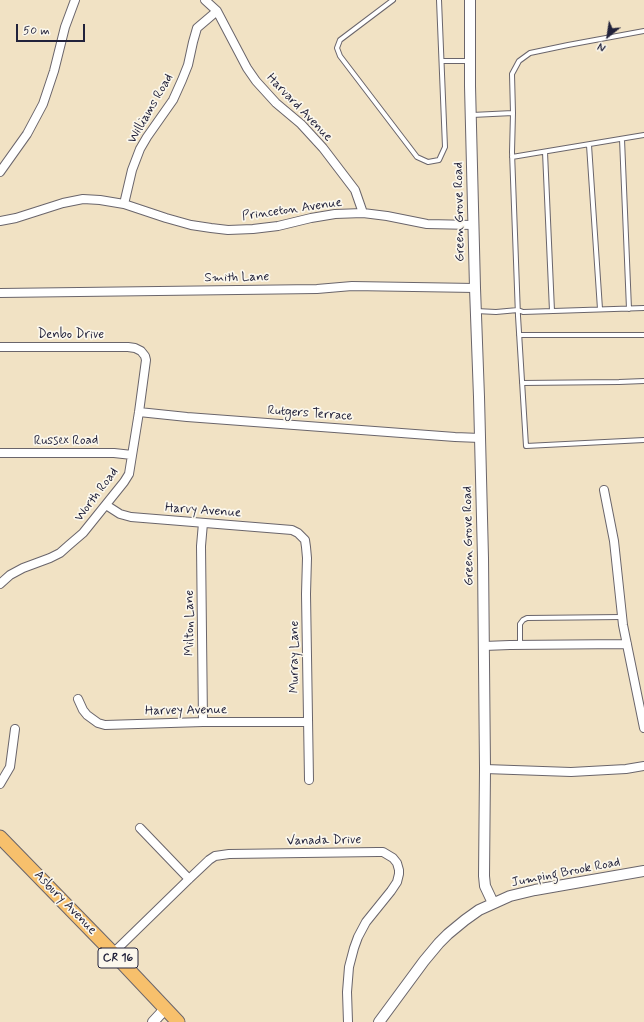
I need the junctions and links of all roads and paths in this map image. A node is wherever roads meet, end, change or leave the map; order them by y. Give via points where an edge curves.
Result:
1 (75, 0) edge
2 (204, 0) edge
3 (393, 0) edge
4 (439, 0) edge
5 (470, 0) edge
6 (217, 11) junction
7 (644, 31) edge
8 (442, 61) junction
9 (470, 61) junction
10 (513, 113) junction
11 (471, 115) junction
12 (644, 135) edge
13 (622, 139) junction
14 (589, 144) junction
15 (545, 152) junction
16 (512, 157) junction
17 (0, 172) edge
18 (124, 204) junction
19 (363, 213) junction
20 (0, 220) edge
21 (473, 225) junction
22 (475, 288) junction
23 (0, 293) edge
24 (644, 308) edge
25 (600, 309) junction
26 (629, 309) junction
27 (518, 310) junction
28 (476, 311) junction
29 (552, 311) junction
30 (519, 335) junction
31 (644, 335) edge
32 (0, 347) edge
33 (141, 351) joint
34 (644, 381) edge
35 (522, 383) junction
36 (139, 412) junction
37 (480, 438) junction
38 (644, 440) edge
39 (0, 453) edge
40 (132, 455) junction
41 (604, 490) dead end
42 (106, 505) junction
43 (203, 523) junction
44 (301, 535) joint
45 (0, 584) edge
46 (622, 617) junction
47 (627, 644) junction
48 (520, 645) junction
49 (484, 646) junction
50 (78, 699) dead end
51 (641, 700) edge
52 (203, 722) junction
53 (307, 722) junction
54 (644, 728) edge
55 (16, 729) dead end
56 (644, 766) edge
57 (485, 770) junction
58 (308, 780) dead end
59 (0, 784) edge
60 (140, 828) dead end
61 (0, 838) edge
62 (644, 871) edge
63 (189, 879) junction
64 (493, 903) junction
65 (113, 953) junction
66 (165, 1009) junction
67 (153, 1022) edge
68 (178, 1022) edge
69 (348, 1022) edge
70 (379, 1022) edge

1 - 17 street via 43,104 27,134
2 - 6 street, Harvard Avenue
3 - 8 lane via 340,40 337,48 340,56 417,157 428,162 439,160 445,147
4 - 8 lane
5 - 9 street, Green Grove Road
6 - 18 street, Williams Road via 197,28 188,65 173,100 140,149
6 - 19 street, Harvard Avenue via 256,81 323,148 354,190
7 - 10 lane via 530,53 519,61 512,74
8 - 9 lane
9 - 11 street, Green Grove Road
10 - 11 lane
10 - 16 lane
11 - 21 street, Green Grove Road
12 - 13 lane
13 - 14 lane
13 - 26 lane
14 - 15 lane
14 - 25 lane
15 - 16 lane
15 - 29 lane
16 - 27 lane
18 - 19 street, Princeton Avenue via 191,225 228,230 252,230 335,214
18 - 20 street, Princeton Avenue via 100,200 73,201 16,218
19 - 21 street, Princeton Avenue via 427,224
21 - 22 street, Green Grove Road
22 - 23 street, Smith Lane via 352,286 317,289
22 - 28 street, Green Grove Road
24 - 26 lane
25 - 26 lane
25 - 29 lane
27 - 28 lane
27 - 29 lane
27 - 30 lane
28 - 37 street, Green Grove Road
30 - 31 lane
30 - 35 lane
32 - 33 street, Denbo Drive via 128,347
33 - 36 street, Worth Road via 146,360
34 - 35 lane
35 - 38 lane via 526,446
36 - 37 street, Rutgers Terrace
36 - 40 street, Worth Road
37 - 49 street, Green Grove Road
39 - 40 street, Russex Road
40 - 42 street, Worth Road via 129,474
41 - 46 street via 614,541
42 - 43 street, Harvy Avenue via 131,518
42 - 45 street, Worth Road via 83,533 60,553 23,568
43 - 44 street, Harvy Avenue via 292,530
43 - 52 street, Milton Lane
44 - 53 street, Murray Lane via 305,540 307,558
46 - 47 street
46 - 48 lane via 527,618 520,624
47 - 48 street
47 - 51 street
48 - 49 street
49 - 57 street, Green Grove Road
50 - 52 street, Harvey Avenue via 87,715 105,725
51 - 54 street
52 - 53 street, Harvey Avenue
53 - 58 street, Murray Lane
55 - 59 street via 10,767
56 - 57 street via 571,772
57 - 64 street, Green Grove Road via 484,876 485,886
60 - 63 street
61 - 65 main road, Asbury Avenue / CR 16
62 - 64 street, Jumping Brook Road via 535,890
63 - 65 street, Vanada Drive
63 - 69 street, Vanada Drive via 209,860 222,854 378,852 393,858 399,870 397,882 366,922 354,948 349,967
64 - 70 street via 465,920 439,943
65 - 66 main road, Asbury Avenue / CR 16
66 - 67 street
66 - 68 main road, Asbury Avenue / CR 16

